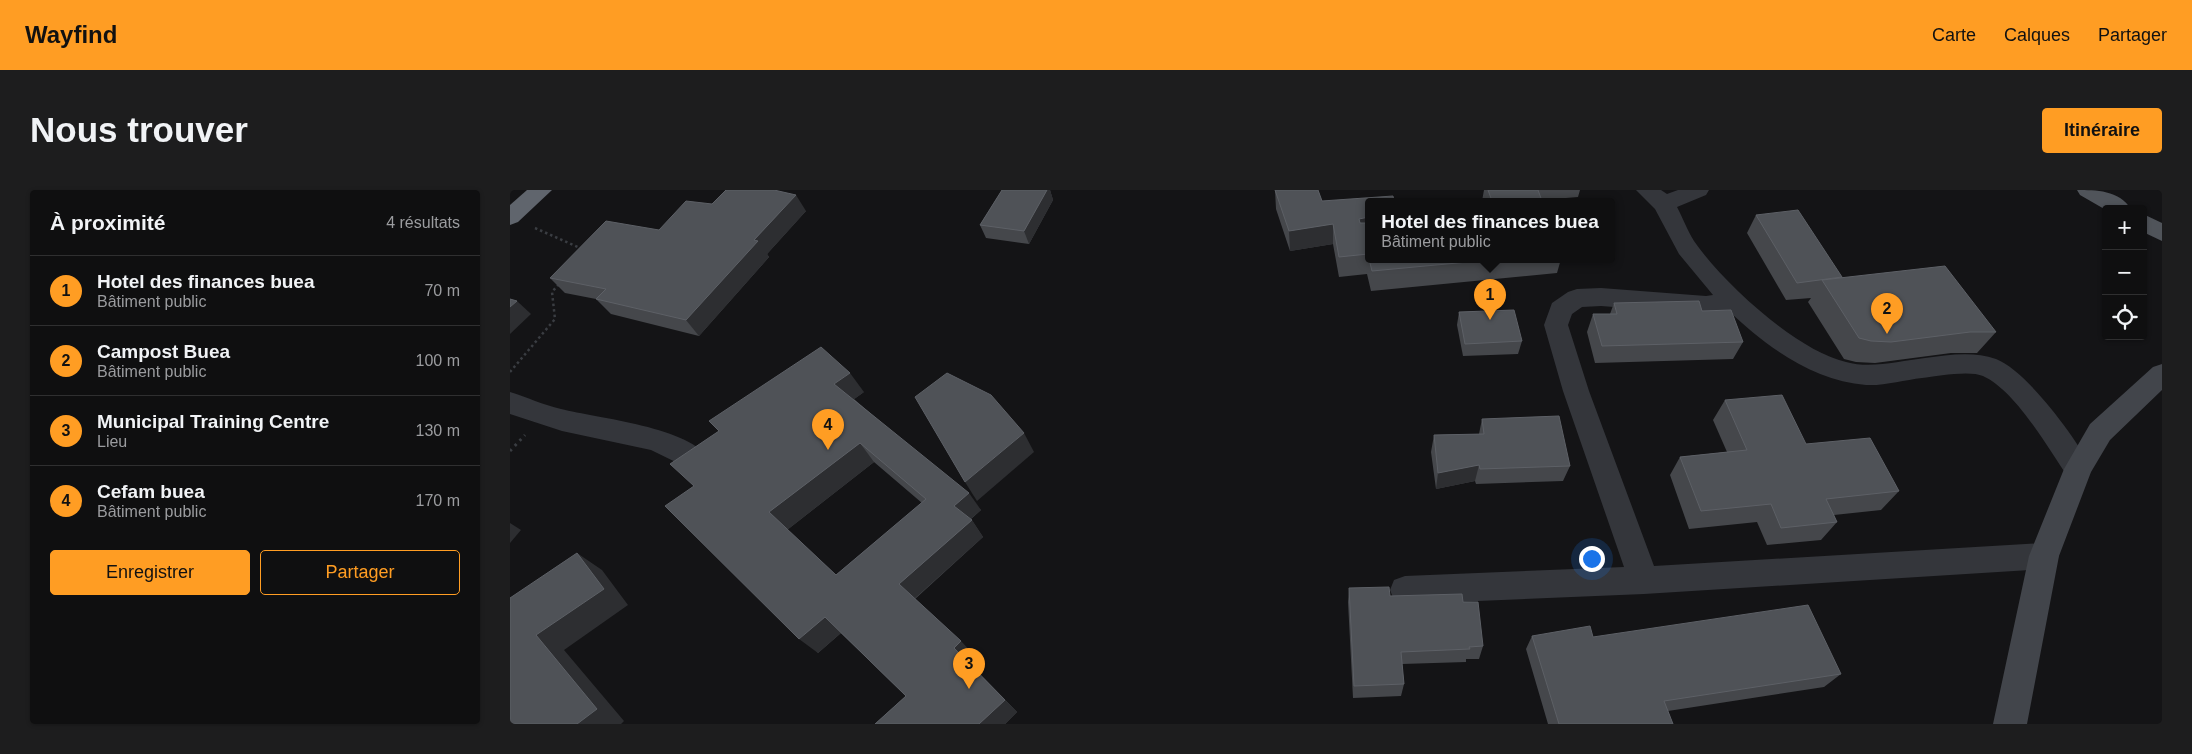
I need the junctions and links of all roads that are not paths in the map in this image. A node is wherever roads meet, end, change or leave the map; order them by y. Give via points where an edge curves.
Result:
1 (541, 190) edge
2 (1698, 190) edge
3 (2088, 190) edge
4 (1655, 197) edge
5 (2113, 205) edge
6 (510, 217) edge
7 (2147, 224) edge
8 (2162, 233) edge
9 (1732, 300) junction
10 (2162, 374) edge
11 (510, 402) edge
12 (696, 461) edge
13 (2078, 469) junction
14 (2044, 556) junction
15 (1644, 580) junction
16 (1405, 590) dead end
17 (2010, 724) edge

1 - 6 highway
2 - 4 street
3 - 5 main road
4 - 9 street via 1687,248
7 - 8 main road
9 - 13 street via 1802,355 1830,369 1865,375 1956,365 1987,366 2009,381 2033,408
9 - 15 street via 1706,305 1577,298 1560,309 1556,326 1576,391
10 - 13 street via 2100,432
11 - 12 street via 543,415 653,439
13 - 14 street
14 - 15 street
14 - 17 street
15 - 16 street

